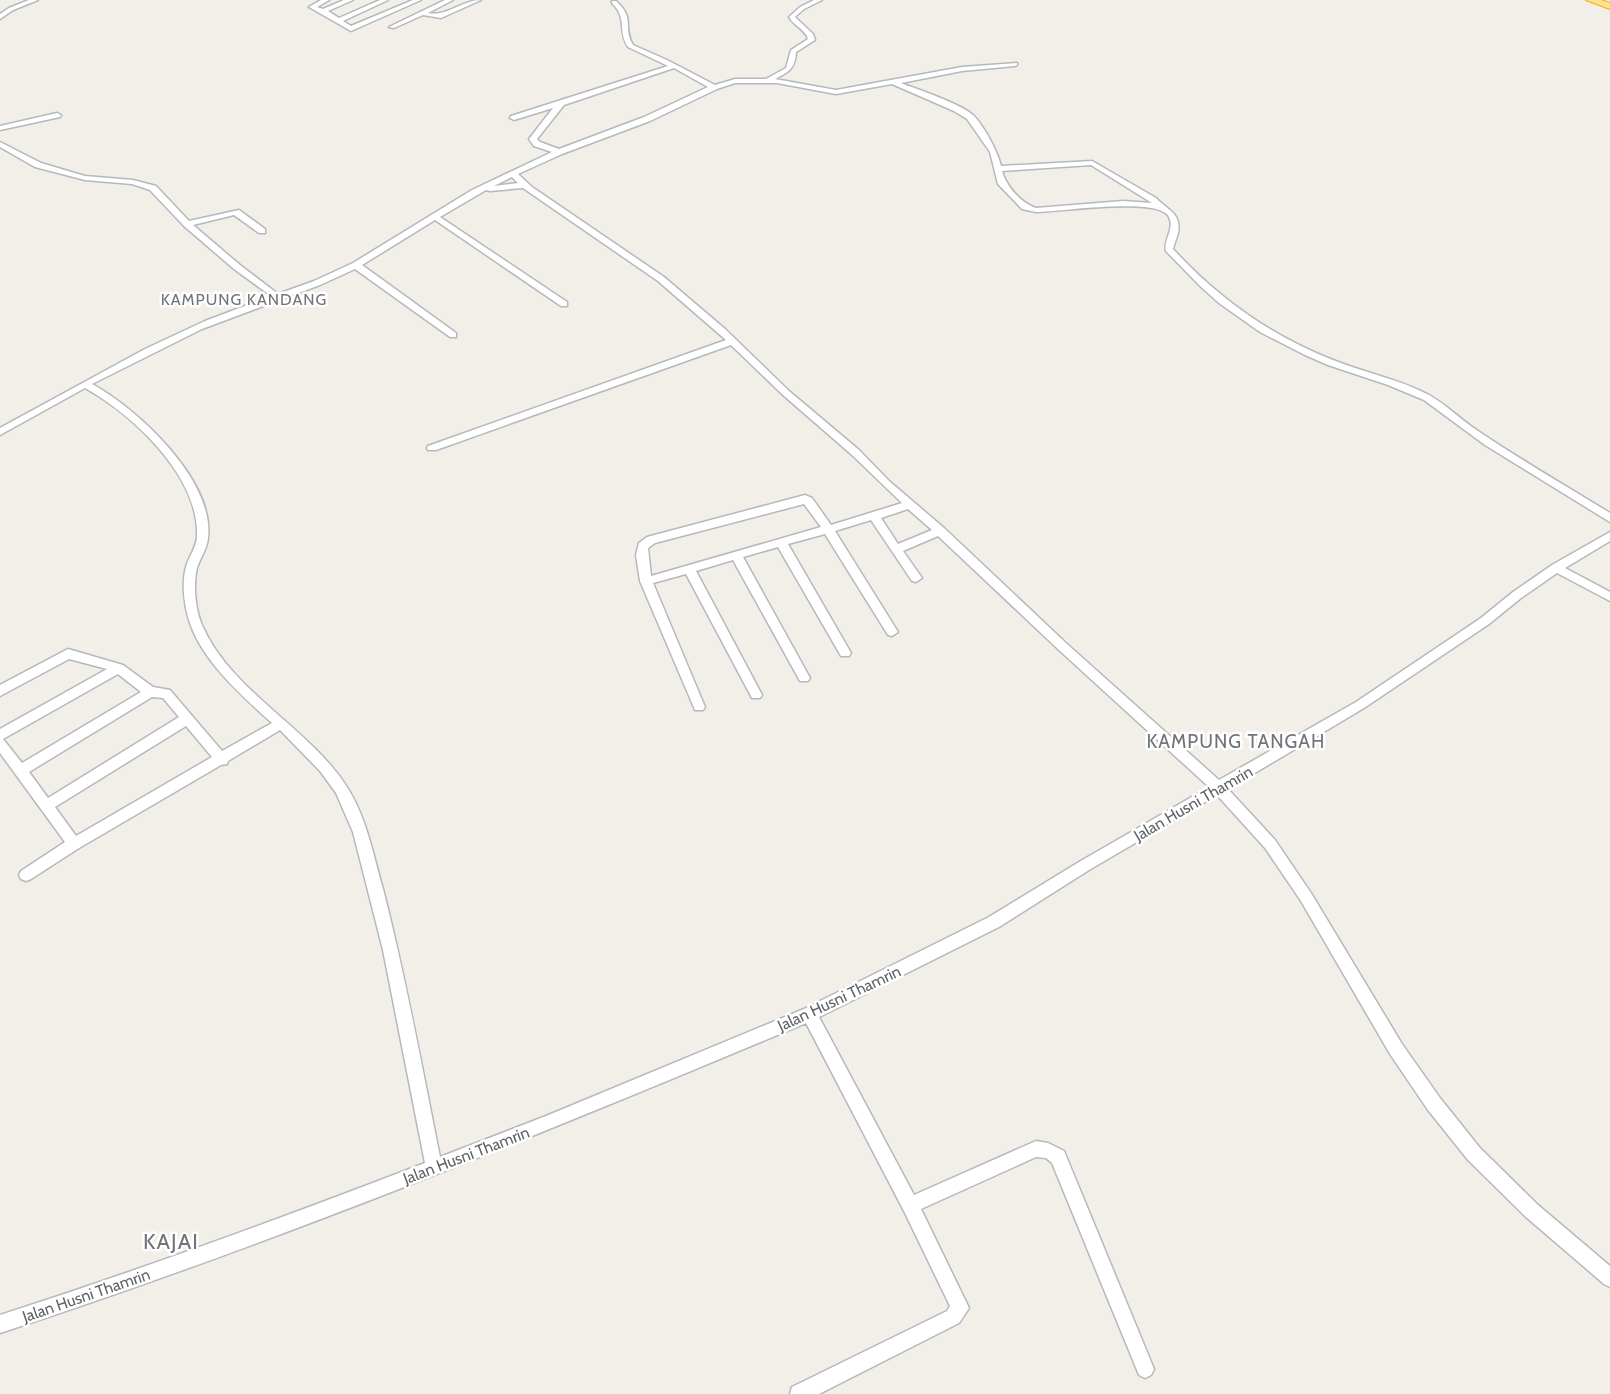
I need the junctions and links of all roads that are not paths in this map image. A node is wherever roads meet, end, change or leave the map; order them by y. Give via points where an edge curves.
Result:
1 (35, 0) edge
2 (326, 0) edge
3 (350, 0) edge
4 (385, 0) edge
5 (418, 0) edge
6 (450, 0) edge
7 (478, 0) edge
8 (818, 0) edge
9 (1591, 0) edge
10 (1602, 0) edge
11 (616, 1) edge
12 (1610, 5) edge
13 (323, 11) junction
14 (422, 12) junction
15 (0, 17) edge
16 (338, 21) junction
17 (392, 27) dead end
18 (1015, 64) dead end
19 (674, 66) junction
20 (766, 81) junction
21 (893, 82) junction
22 (714, 87) junction
23 (561, 103) junction
24 (57, 115) dead end
25 (514, 118) dead end
26 (0, 128) edge
27 (0, 144) edge
28 (559, 152) junction
29 (999, 169) junction
30 (513, 174) junction
31 (524, 185) junction
32 (475, 192) junction
33 (1160, 208) junction
34 (435, 218) junction
35 (188, 224) junction
36 (262, 231) dead end
37 (356, 265) junction
38 (277, 297) junction
39 (564, 304) dead end
40 (453, 335) dead end
41 (732, 341) junction
42 (85, 384) junction
43 (0, 432) edge
44 (432, 448) dead end
45 (909, 505) junction
46 (874, 516) junction
47 (1610, 518) edge
48 (828, 529) junction
49 (940, 531) junction
50 (1610, 536) edge
51 (781, 542) junction
52 (896, 549) junction
53 (736, 555) junction
54 (1556, 568) junction
55 (689, 569) junction
56 (916, 578) dead end
57 (646, 581) junction
58 (1610, 597) edge
59 (892, 632) dead end
60 (845, 653) dead end
61 (118, 668) junction
62 (804, 678) dead end
63 (0, 690) edge
64 (150, 692) junction
65 (756, 695) dead end
66 (699, 707) dead end
67 (188, 718) junction
68 (282, 723) junction
69 (0, 735) edge
70 (0, 743) edge
71 (222, 760) junction
72 (20, 771) junction
73 (1219, 788) junction
74 (46, 806) junction
75 (74, 844) junction
76 (26, 875) dead end
77 (808, 1014) junction
78 (434, 1167) junction
79 (910, 1205) junction
80 (1610, 1278) edge
81 (0, 1324) edge
82 (1145, 1369) dead end
83 (799, 1394) edge

1 - 15 street
2 - 13 street via 311,6
3 - 13 street
4 - 16 street
5 - 16 street via 354,28
6 - 14 street
7 - 14 street via 440,17
8 - 20 street via 792,17 811,35 812,40 793,51 789,68
9 - 12 highway
10 - 12 highway
11 - 19 street via 625,13 624,34 630,46
13 - 16 street
14 - 17 street
18 - 21 street via 962,69
19 - 22 street
19 - 23 street
20 - 21 street via 836,92
20 - 22 street via 735,81
21 - 29 street via 970,117 994,152
22 - 28 street via 647,119
23 - 25 street
23 - 28 street via 533,139 537,144
24 - 26 street
27 - 35 street via 38,165 85,178 133,182 153,188
28 - 30 street
29 - 33 street via 1092,163 1153,200
29 - 33 street via 1001,182 1014,197 1025,207 1036,210 1123,203
30 - 31 street
30 - 32 street
31 - 32 street
31 - 41 street via 660,278
32 - 34 street
33 - 47 street via 1174,218 1174,234 1169,249 1205,288 1233,308 1295,346 1329,362 1427,398 1470,431
34 - 37 street
34 - 39 street
35 - 36 street via 236,212
35 - 38 street
37 - 38 street
37 - 40 street
38 - 42 street via 201,326
41 - 44 street
41 - 45 street
42 - 43 street
42 - 68 street via 132,417 171,459 191,488 202,514 204,536 191,569 191,603 197,626 224,670
45 - 46 street
45 - 49 street
46 - 48 street
46 - 52 street
48 - 51 street
48 - 57 street via 808,500 802,499 652,540 643,546
48 - 59 street
49 - 52 street
49 - 73 street
50 - 54 street, Jalan Husni Thamrin
51 - 53 street
51 - 60 street
52 - 56 street
53 - 55 street
53 - 62 street
54 - 58 street
54 - 73 street, Jalan Husni Thamrin via 1485,621 1360,705
55 - 57 street
55 - 65 street
57 - 66 street
61 - 63 street via 68,654
61 - 64 street
61 - 69 street
64 - 67 street via 166,693
64 - 72 street
67 - 71 street
67 - 74 street
68 - 71 street
68 - 78 street via 313,753 340,787 364,847 382,911
70 - 72 street
71 - 75 street
72 - 74 street
73 - 77 street, Jalan Husni Thamrin via 994,922
73 - 80 street via 1270,844 1306,897 1396,1049 1434,1104 1474,1154 1532,1211
74 - 75 street
75 - 76 street
77 - 78 street, Jalan Husni Thamrin via 546,1124
77 - 79 street
78 - 81 street, Jalan Husni Thamrin via 310,1216
79 - 82 street via 1036,1149 1052,1152 1058,1157
79 - 83 street via 960,1308 957,1313

